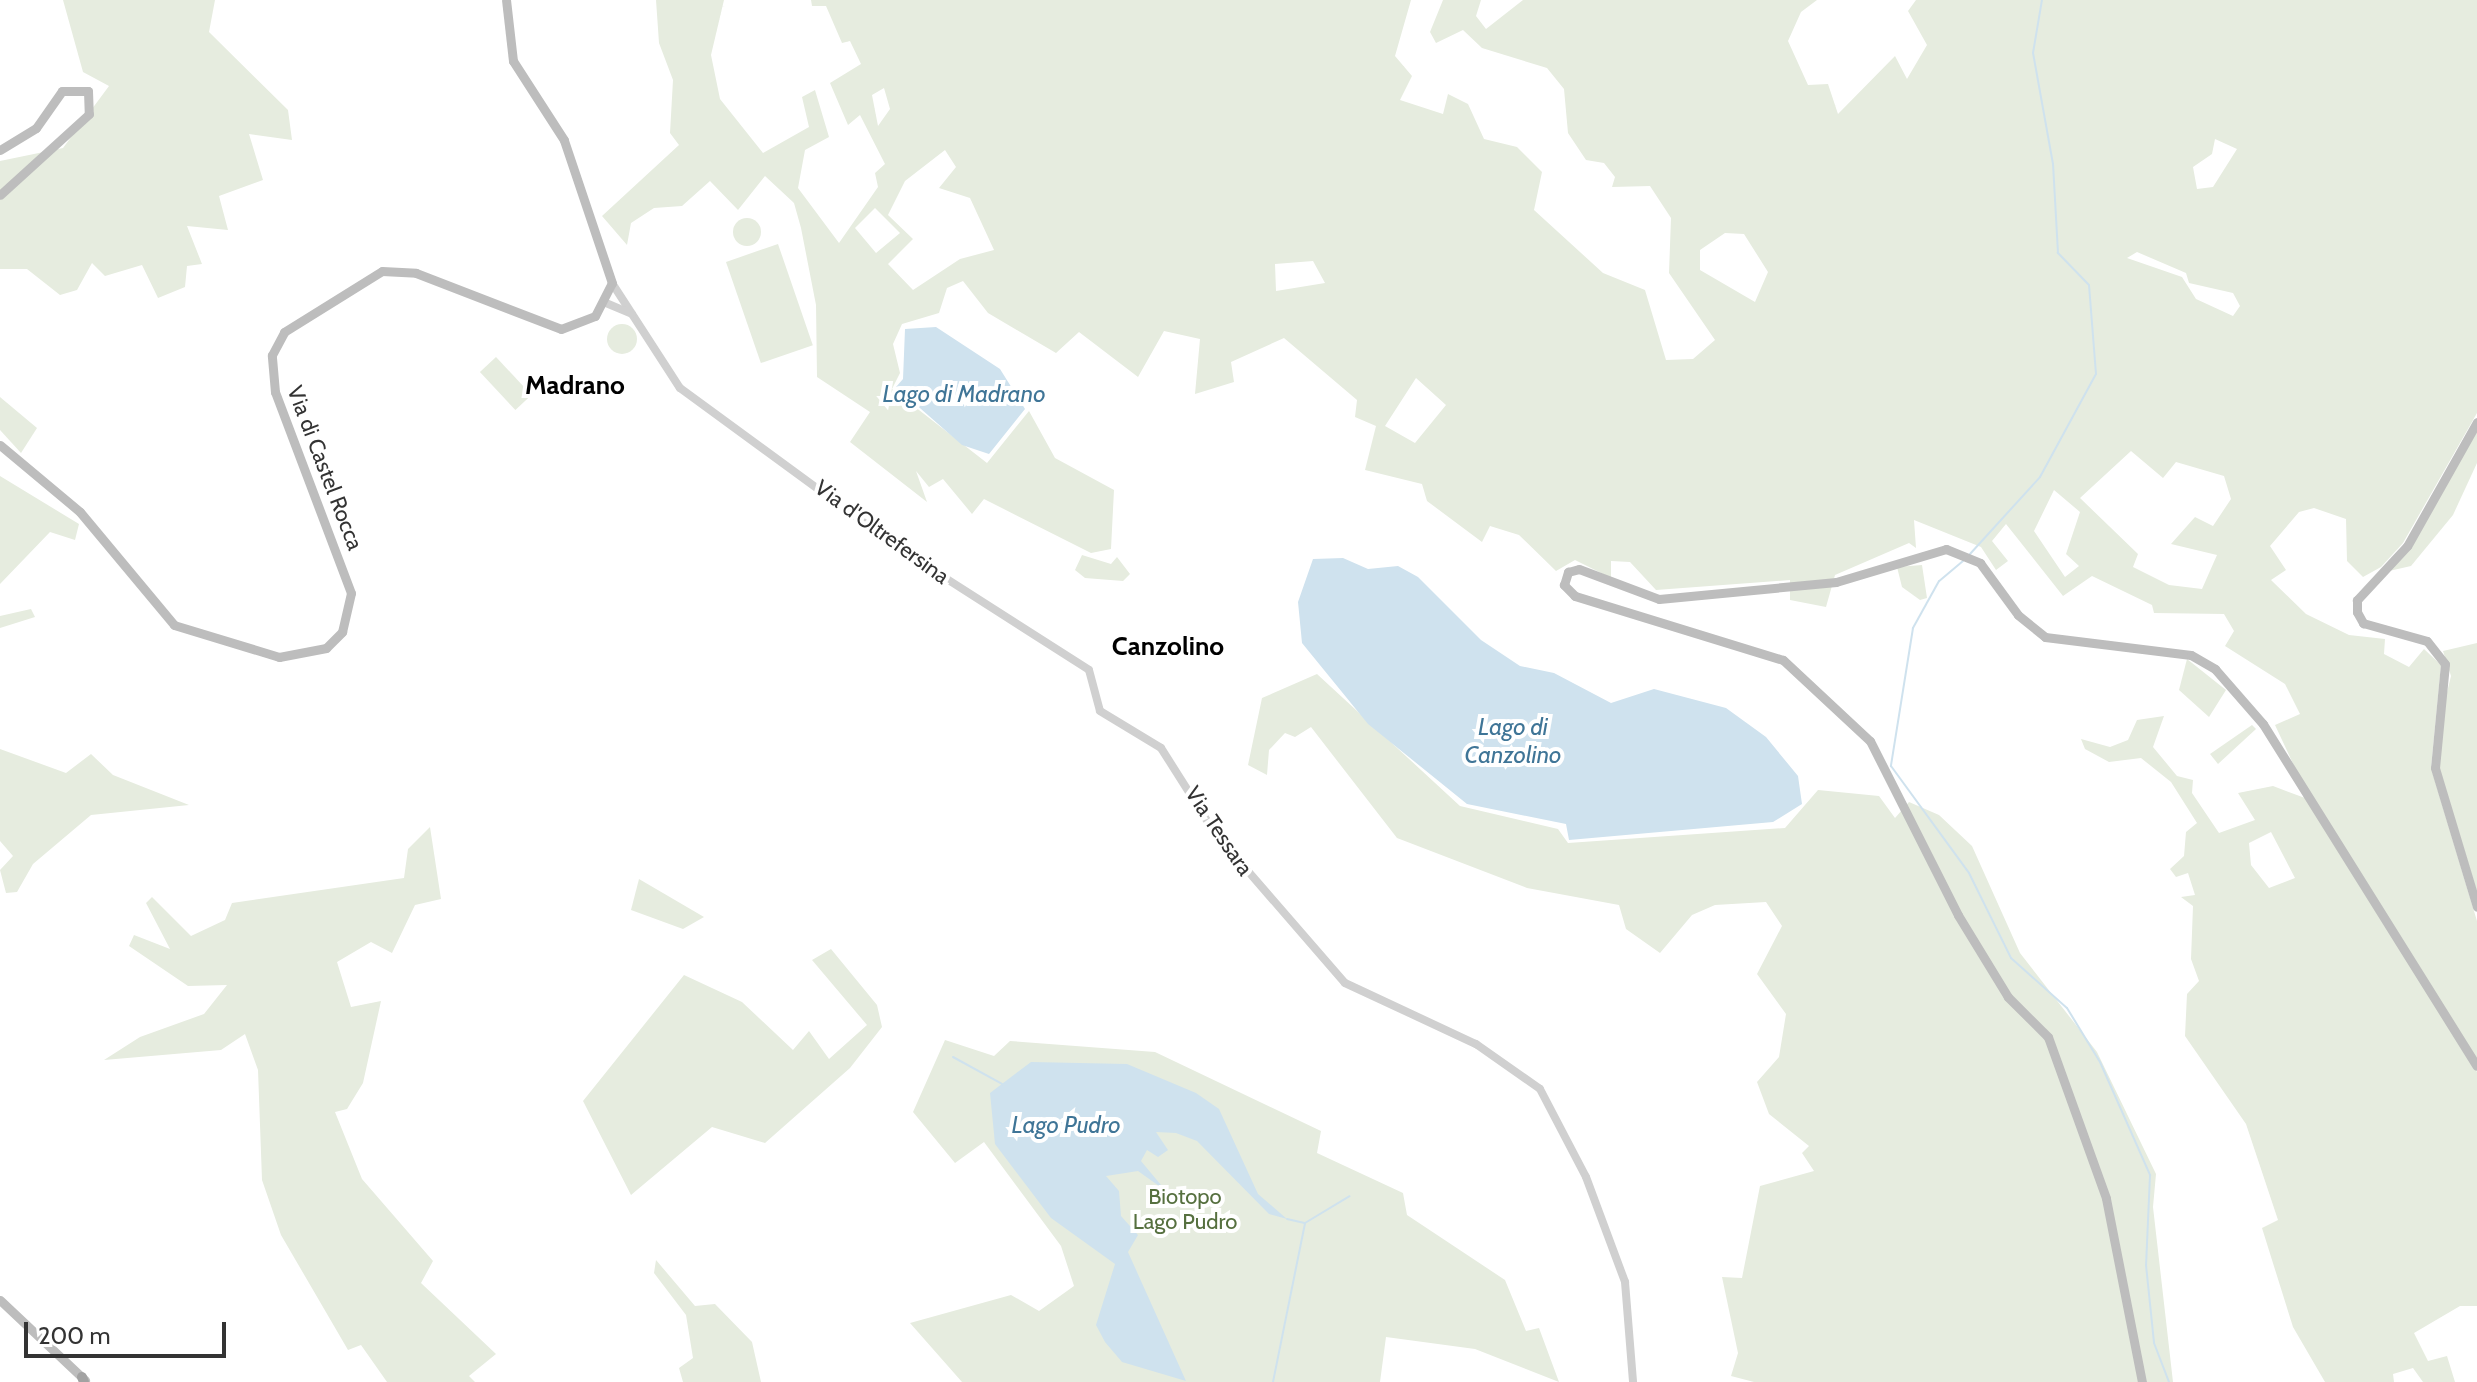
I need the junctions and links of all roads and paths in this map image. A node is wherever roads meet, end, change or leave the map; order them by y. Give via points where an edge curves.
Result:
1 (506, 0) edge
2 (2, 147) edge
3 (0, 195) edge
4 (612, 283) junction
5 (606, 303) junction
6 (632, 314) junction
7 (2477, 422) edge
8 (0, 445) edge
9 (1091, 687) joint
10 (2477, 907) edge
11 (2477, 1066) edge
12 (0, 1300) edge
13 (85, 1380) edge
14 (1633, 1382) edge
15 (2142, 1382) edge

1 - 4 main road via 513,61 564,140
2 - 3 main road via 36,128 62,91 88,91 89,114
4 - 5 main road
4 - 6 street
5 - 6 street
5 - 8 main road, Via di Castel Rocca via 579,326 542,327 399,269 382,271 284,332 272,355 275,392 351,593 342,632 312,655 279,657 174,625 80,512
6 - 9 street, Via d'Oltrefersina via 680,388 900,549 1089,670
7 - 10 main road via 2407,546 2363,593 2357,612 2363,623 2427,641 2445,664 2435,768
9 - 14 street, Via Tessara via 1110,720 1153,738 1176,765 1215,833 1345,983 1452,1031 1540,1089 1586,1177 1625,1282
11 - 15 main road via 2350,855 2263,724 2215,669 2162,647 2074,646 2045,637 1970,556 1933,550 1836,582 1659,599 1579,569 1565,578 1575,596 1783,660 1870,741 1890,792 2008,997 2048,1037 2106,1198
12 - 13 main road

